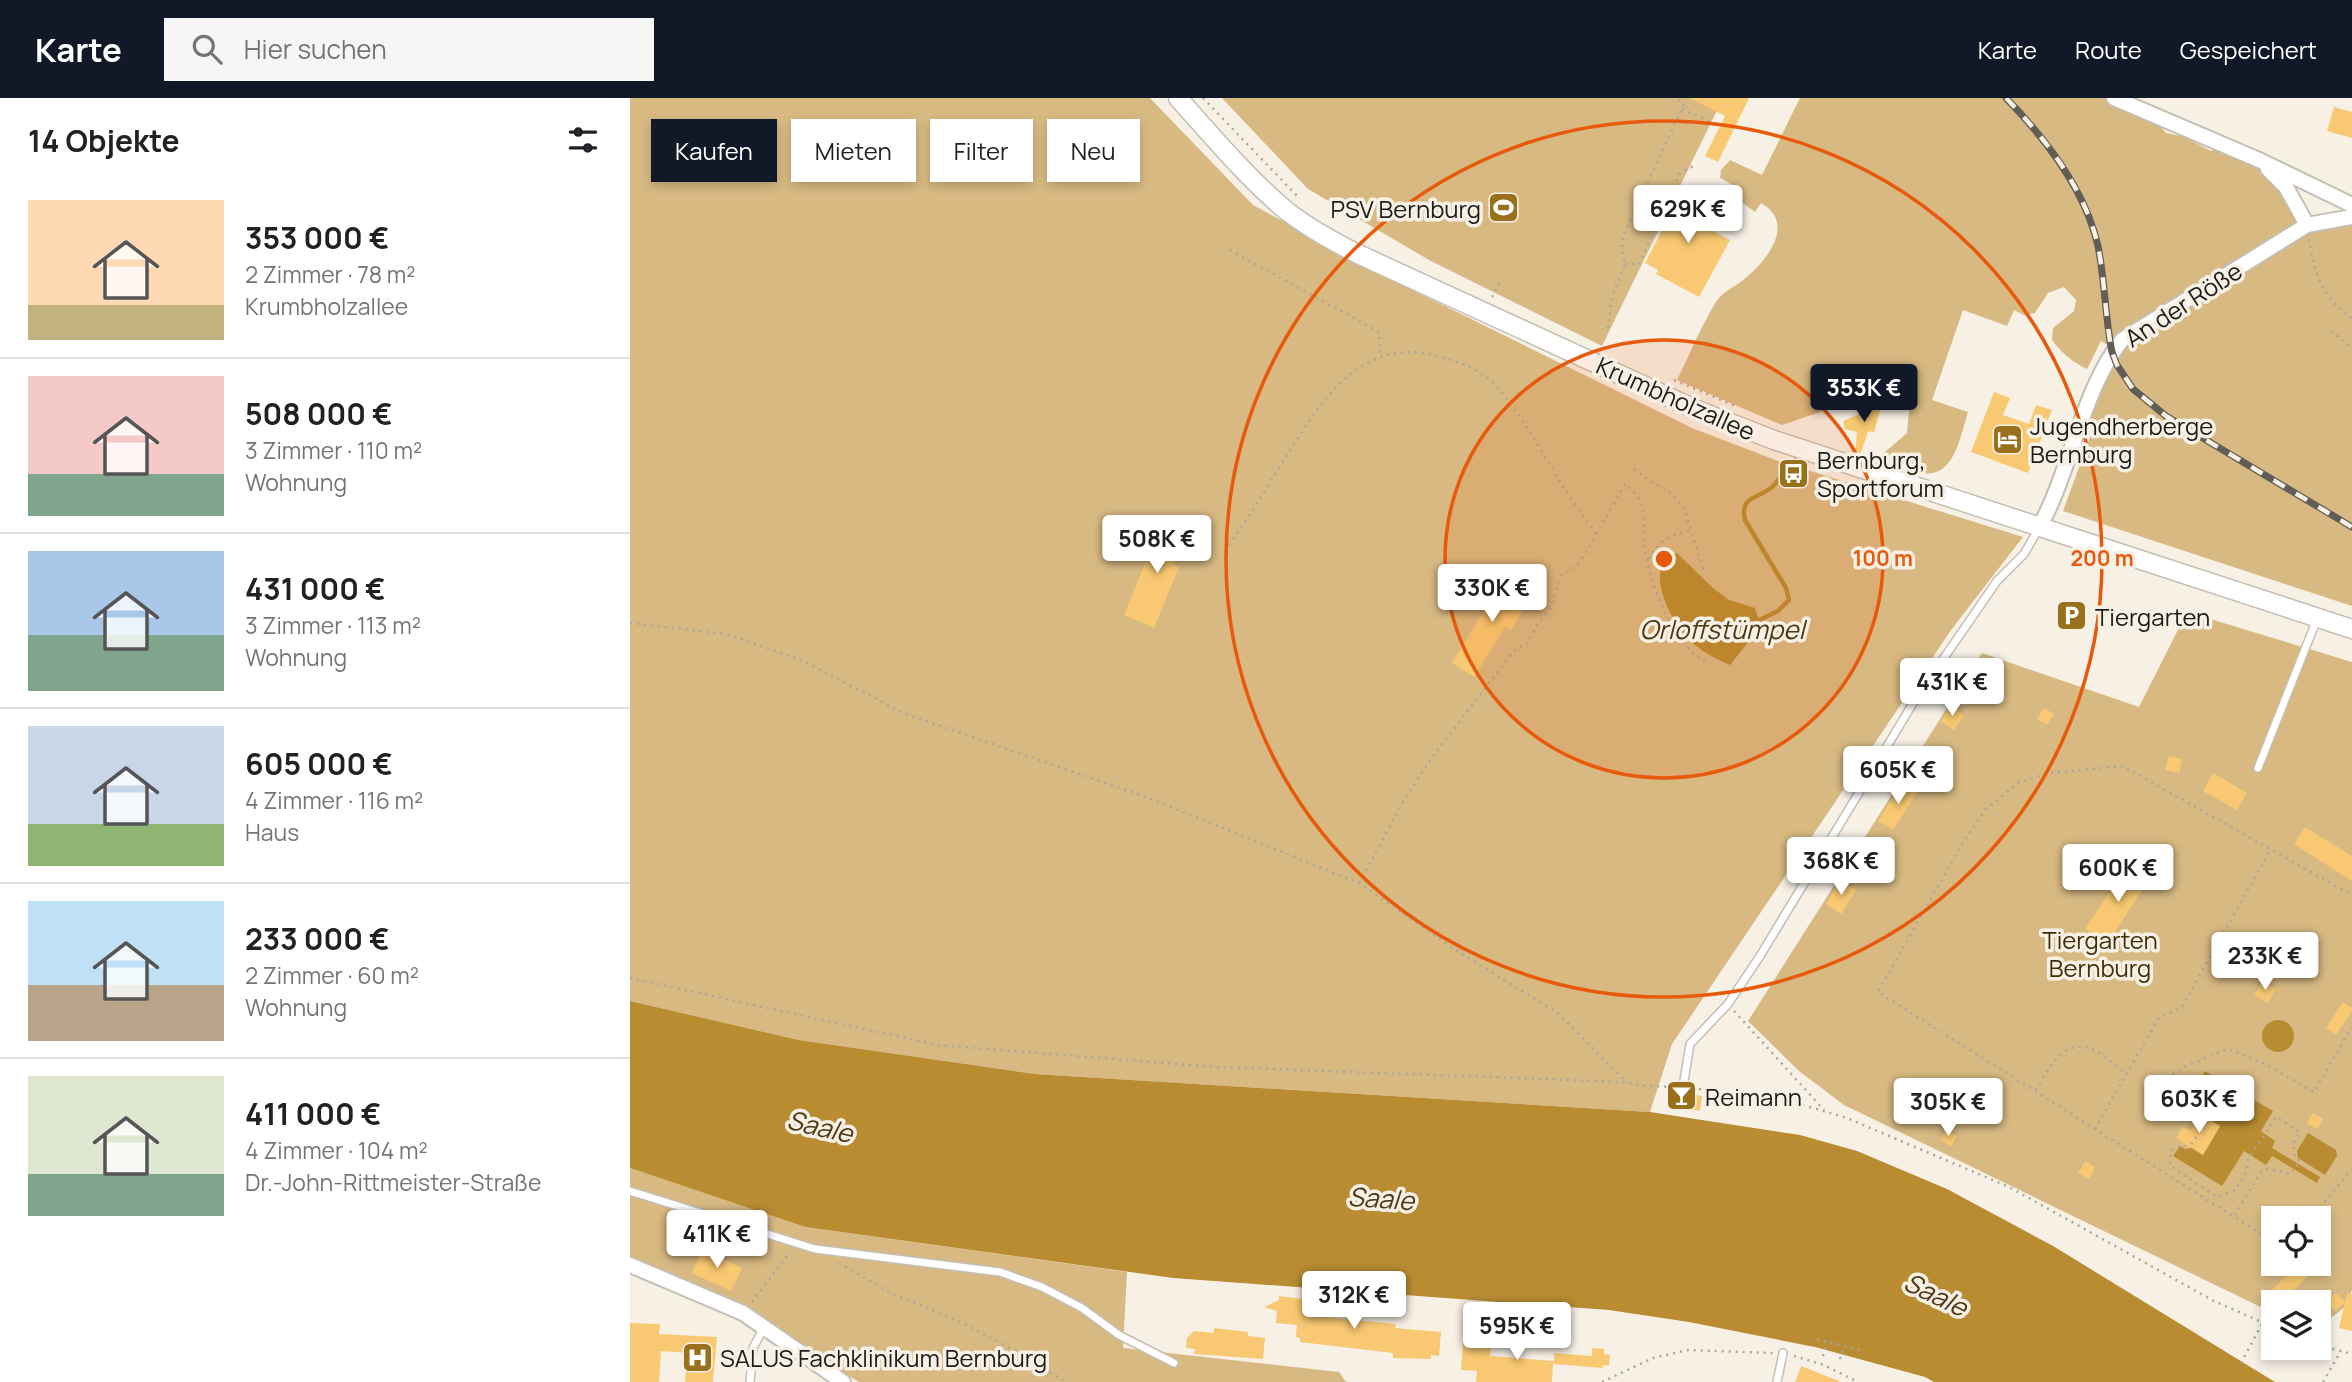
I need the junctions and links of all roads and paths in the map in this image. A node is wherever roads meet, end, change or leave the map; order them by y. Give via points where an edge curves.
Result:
1 (1178, 98) edge
2 (1203, 98) edge
3 (1676, 98) edge
4 (2115, 98) edge
5 (1682, 108) junction
6 (1716, 124) dead end
7 (2259, 160) junction
8 (1697, 164) dead end
9 (2352, 205) edge
10 (1308, 206) dead end
11 (2352, 217) edge
12 (2307, 225) junction
13 (1230, 250) dead end
14 (1625, 264) junction
15 (1501, 279) dead end
16 (1492, 297) dead end
17 (2352, 318) edge
18 (1608, 328) dead end
19 (2331, 331) dead end
20 (2352, 348) edge
21 (1380, 357) junction
22 (1634, 469) dead end
23 (2039, 528) junction
24 (1691, 531) junction
25 (1596, 534) junction
26 (1228, 545) dead end
27 (1648, 560) junction
28 (1704, 572) dead end
29 (2318, 618) junction
30 (630, 623) edge
31 (2352, 629) edge
32 (1710, 664) dead end
33 (2258, 768) dead end
34 (2271, 849) junction
35 (1359, 883) junction
36 (2352, 895) edge
37 (630, 978) edge
38 (1728, 1004) junction
39 (2352, 1027) edge
40 (2126, 1074) junction
41 (1626, 1082) junction
42 (1683, 1087) junction
43 (2036, 1091) junction
44 (1826, 1112) junction
45 (2095, 1129) junction
46 (2352, 1169) edge
47 (630, 1191) edge
48 (2321, 1206) edge
49 (2235, 1216) junction
50 (2261, 1233) edge
51 (796, 1243) junction
52 (815, 1249) junction
53 (630, 1265) edge
54 (743, 1313) junction
55 (2261, 1321) edge
56 (764, 1326) junction
57 (2261, 1326) edge
58 (1817, 1339) dead end
59 (1827, 1342) junction
60 (1844, 1346) junction
61 (2331, 1348) edge
62 (1860, 1350) dead end
63 (2341, 1351) junction
64 (1783, 1353) junction
65 (2352, 1354) edge
66 (1823, 1356) dead end
67 (1840, 1359) dead end
68 (1174, 1363) dead end
69 (2241, 1363) dead end
70 (750, 1382) edge
71 (843, 1382) edge
72 (1066, 1382) edge
73 (1602, 1382) edge
74 (1777, 1382) edge
75 (1858, 1382) edge
76 (2323, 1382) edge

1 - 23 street, Krumbholzallee via 1281,206 1358,254 1714,417
2 - 10 path
3 - 5 path via 1684,104
4 - 7 street
5 - 6 path
5 - 14 path via 1623,236
7 - 9 street
7 - 12 street via 2286,187
8 - 14 path via 1681,173 1639,264
11 - 12 street, An der Röße
12 - 17 path via 2313,270 2336,308
12 - 23 street, An der Röße via 2122,340 2102,369
13 - 21 path via 1378,332
14 - 18 path via 1612,297
15 - 16 path
19 - 20 path
21 - 25 path via 1423,352 1482,374 1520,417
21 - 26 path via 1357,368 1315,410
22 - 24 path via 1668,490 1684,509
23 - 29 street, Krumbholzallee
23 - 38 lane via 2024,554 1997,580 1915,700
24 - 27 path via 1664,540
24 - 28 path
25 - 27 path via 1625,484 1641,501
25 - 35 path via 1576,566 1561,576 1551,607 1528,643 1510,656 1433,756
27 - 32 path via 1660,601 1679,635 1697,658
29 - 31 street, Krumbholzallee
29 - 33 lane
30 - 35 path via 726,634 774,650 903,713 1146,797
34 - 36 path
34 - 40 path via 2182,1007 2158,1019
34 - 43 path via 2123,766 2049,773 2018,783 1986,810 1878,992
35 - 41 path via 1558,1013
37 - 41 path via 938,1045 1215,1067
38 - 42 lane via 1690,1044
38 - 44 path
39 - 49 path via 2314,1092 2228,1049 2173,1074 2175,1089 2207,1115 2191,1145 2171,1151 2170,1166 2217,1197 2235,1190 2276,1117 2301,1132 2293,1143 2295,1158 2300,1161 2296,1170 2291,1174 2267,1169 2260,1173
40 - 43 path via 2086,1047 2075,1047 2052,1064
40 - 45 path
41 - 42 path
42 - 44 path via 1789,1101
43 - 45 path
44 - 55 path via 2009,1186 2214,1301
45 - 49 path
46 - 48 path
47 - 51 lane
49 - 50 path
51 - 52 lane
51 - 54 path
52 - 68 lane via 1000,1272 1042,1287
52 - 72 path via 891,1293 1016,1351
53 - 54 street
54 - 56 street
56 - 70 lane via 753,1348
56 - 71 street
57 - 69 path
58 - 59 path
59 - 60 path
59 - 66 path
60 - 62 path
60 - 67 path
61 - 63 path
63 - 65 path
63 - 76 path
64 - 73 path via 1688,1350 1653,1358
64 - 74 lane
64 - 75 path via 1824,1365

